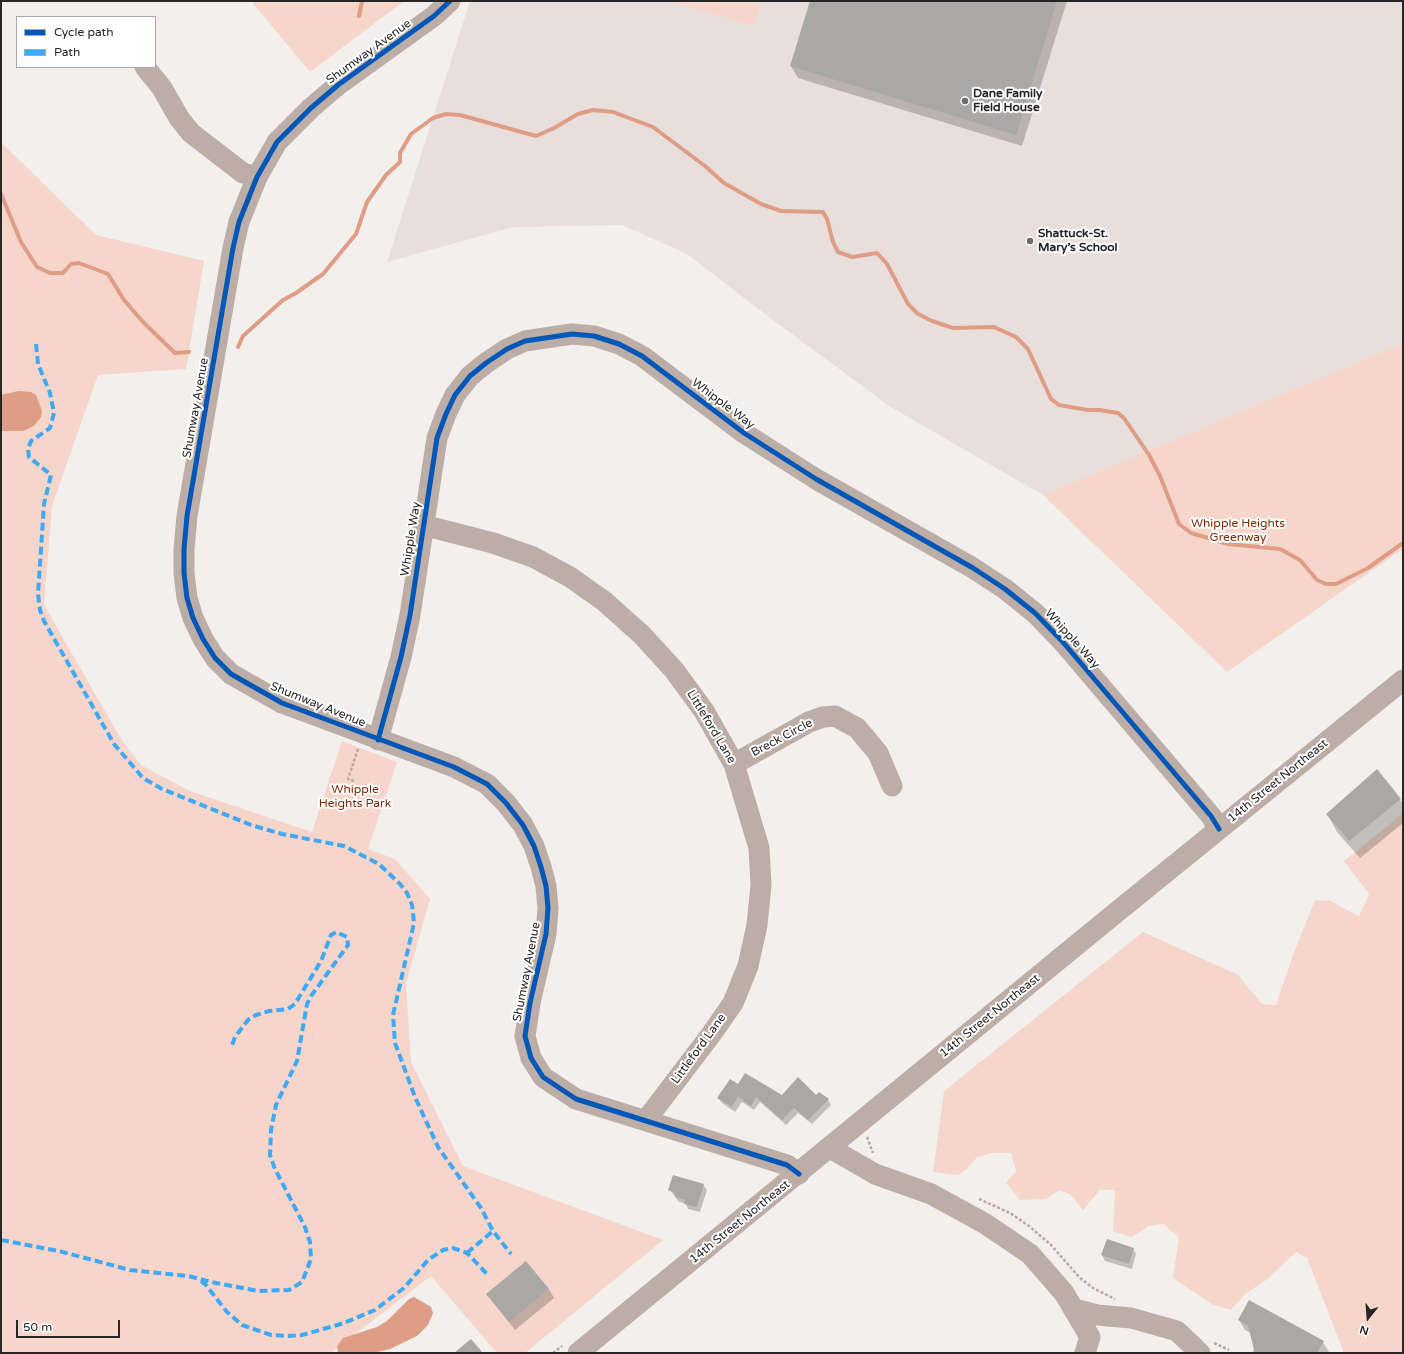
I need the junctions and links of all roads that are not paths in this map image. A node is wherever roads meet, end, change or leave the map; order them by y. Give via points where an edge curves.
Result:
1 (450, 1) edge
2 (146, 68) edge
3 (257, 177) junction
4 (424, 525) junction
5 (1403, 680) edge
6 (378, 740) junction
7 (734, 764) junction
8 (892, 786) dead end
9 (1219, 829) junction
10 (646, 1120) junction
11 (830, 1148) junction
12 (799, 1174) junction
13 (1074, 1309) junction
14 (1092, 1348) edge
15 (578, 1353) edge
16 (1200, 1353) edge

1 - 3 street, Shumway Avenue via 434,16 338,85 311,108 277,142
2 - 3 street via 191,133 243,173
3 - 6 street, Shumway Avenue via 239,222 233,248 187,516 184,550 187,598 203,639 215,658 231,674 282,703
4 - 6 street, Whipple Way via 410,615
4 - 7 street, Littleford Lane via 493,542 533,557 570,577 604,601 642,635 674,670 704,711
4 - 9 street, Whipple Way via 437,438 456,395 470,376 508,349 525,341 572,334 594,336 618,344 642,356 744,433 816,479 1006,588 1062,641 1211,816
5 - 9 street, 14th Street Northeast
6 - 10 street, Shumway Avenue via 454,767 487,784 523,825 541,867 548,908 546,934 526,1020 525,1036 531,1058 543,1077 576,1099
7 - 8 street, Breck Circle via 809,722 835,716 857,728 878,753
7 - 10 street, Littleford Lane via 759,848 761,885 757,925 748,966 733,1003
9 - 11 street, 14th Street Northeast
10 - 12 street, Shumway Avenue via 787,1165
11 - 12 street, 14th Street Northeast
11 - 13 street via 875,1174 931,1194 990,1226 1030,1254 1064,1293
12 - 15 street, 14th Street Northeast
13 - 14 street
13 - 16 street via 1097,1315 1131,1318 1176,1331

